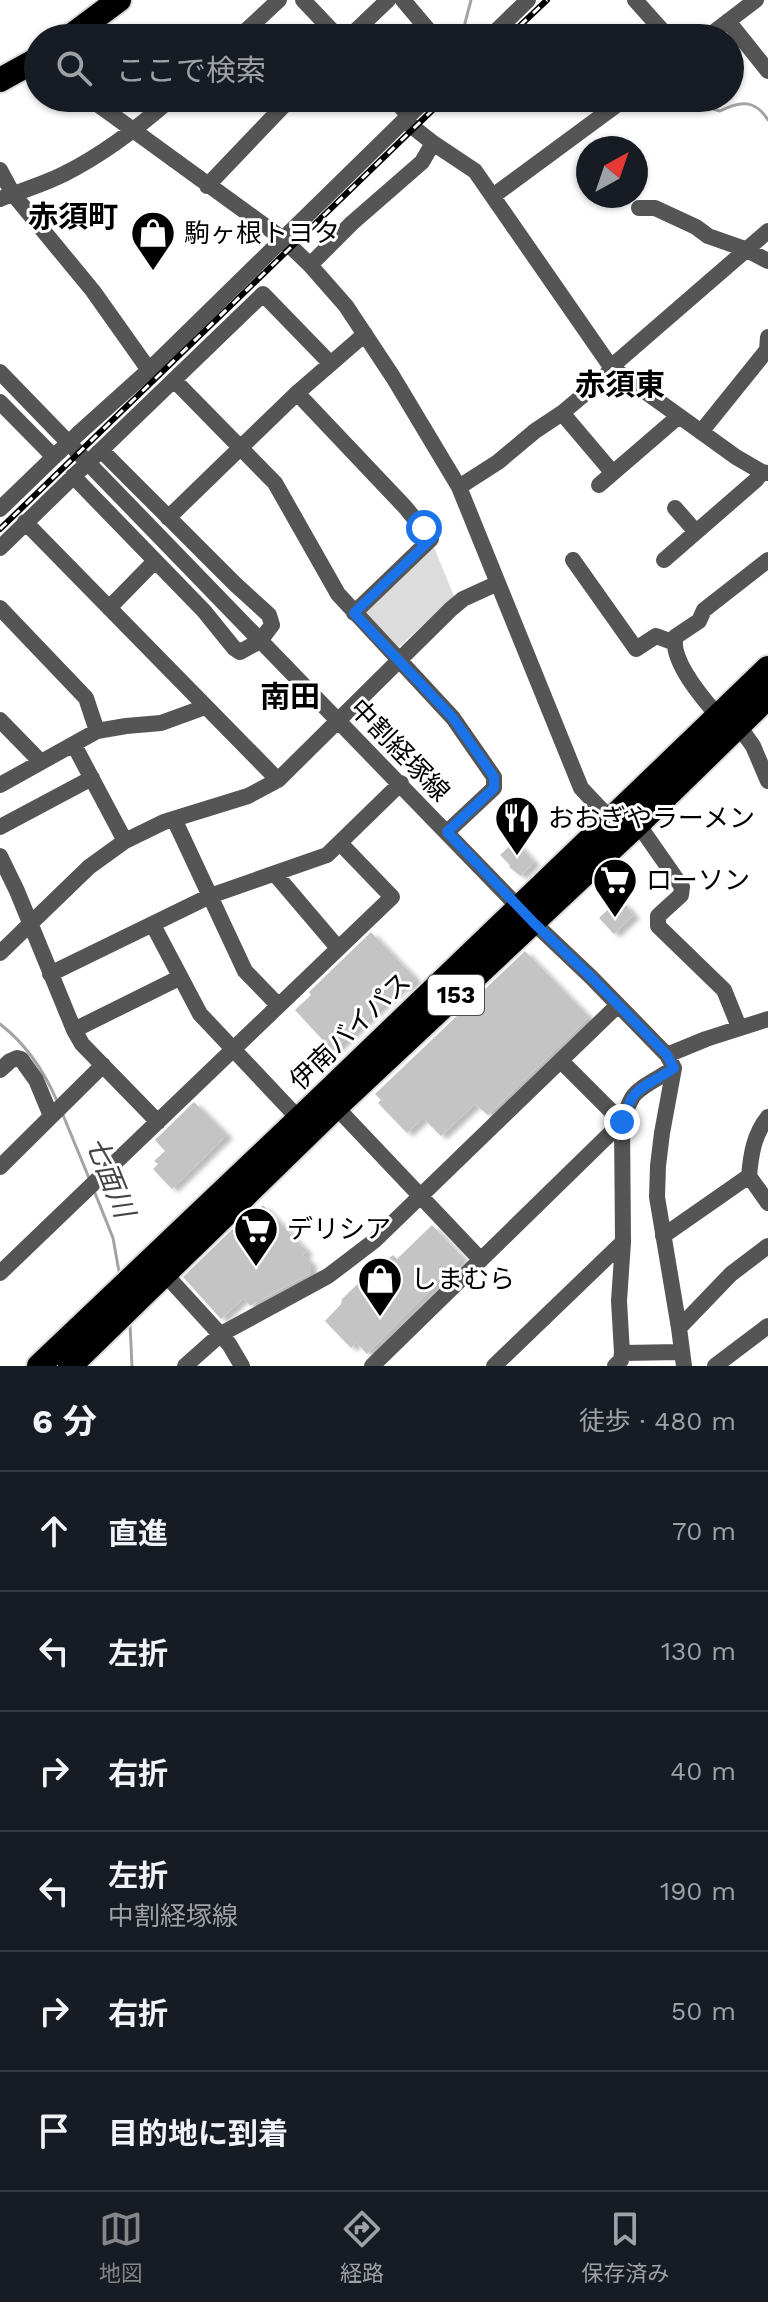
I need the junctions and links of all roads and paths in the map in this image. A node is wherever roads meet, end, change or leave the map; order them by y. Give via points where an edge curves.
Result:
1 (119, 0) edge
2 (279, 0) edge
3 (303, 0) edge
4 (388, 0) edge
5 (403, 0) edge
6 (528, 0) edge
7 (635, 0) edge
8 (756, 0) edge
9 (728, 21) junction
10 (87, 24) edge
11 (253, 24) edge
12 (326, 24) edge
13 (363, 24) edge
14 (423, 24) edge
15 (503, 24) edge
16 (656, 24) edge
17 (724, 24) edge
18 (730, 24) edge
19 (744, 41) edge
20 (24, 67) edge
21 (768, 71) edge
22 (0, 80) edge
23 (108, 112) edge
24 (156, 112) edge
25 (278, 112) edge
26 (402, 112) edge
27 (412, 112) edge
28 (607, 112) edge
29 (406, 118) junction
30 (134, 131) junction
31 (433, 143) junction
32 (0, 170) edge
33 (207, 186) junction
34 (493, 196) junction
35 (7, 197) edge
36 (648, 208) edge
37 (768, 231) edge
38 (283, 239) junction
39 (745, 249) junction
40 (768, 261) edge
41 (310, 265) junction
42 (365, 334) junction
43 (768, 337) edge
44 (330, 363) junction
45 (611, 367) junction
46 (149, 370) junction
47 (0, 372) edge
48 (174, 380) junction
49 (297, 393) junction
50 (0, 402) edge
51 (562, 413) junction
52 (679, 416) junction
53 (701, 432) junction
54 (240, 447) junction
55 (99, 452) junction
56 (57, 454) junction
57 (612, 472) junction
58 (765, 473) edge
59 (75, 475) junction
60 (599, 485) dead end
61 (459, 487) junction
62 (675, 508) dead end
63 (0, 509) edge
64 (168, 518) junction
65 (25, 522) junction
66 (696, 532) junction
67 (0, 548) edge
68 (573, 560) dead end
69 (664, 560) dead end
70 (768, 560) edge
71 (155, 561) junction
72 (498, 583) junction
73 (0, 608) edge
74 (109, 608) junction
75 (354, 613) junction
76 (260, 641) junction
77 (675, 643) junction
78 (400, 660) junction
79 (768, 668) edge
80 (768, 697) edge
81 (205, 707) junction
82 (0, 720) edge
83 (338, 721) junction
84 (729, 721) junction
85 (97, 731) junction
86 (74, 745) junction
87 (41, 762) junction
88 (92, 778) junction
89 (278, 780) junction
90 (768, 781) edge
91 (401, 783) junction
92 (0, 785) edge
93 (174, 819) junction
94 (611, 820) junction
95 (638, 824) junction
96 (0, 827) edge
97 (447, 832) junction
98 (125, 841) junction
99 (340, 843) junction
100 (0, 856) edge
101 (275, 874) junction
102 (210, 896) junction
103 (527, 915) junction
104 (30, 923) junction
105 (153, 925) junction
106 (338, 948) junction
107 (0, 953) edge
108 (50, 974) junction
109 (179, 978) junction
110 (278, 1005) junction
111 (617, 1006) junction
112 (768, 1019) edge
113 (739, 1027) junction
114 (74, 1030) junction
115 (233, 1050) junction
116 (561, 1061) junction
117 (671, 1062) junction
118 (103, 1065) junction
119 (0, 1070) edge
120 (336, 1107) junction
121 (57, 1111) junction
122 (768, 1117) edge
123 (299, 1119) junction
124 (158, 1122) junction
125 (622, 1122) junction
126 (0, 1167) edge
127 (749, 1176) junction
128 (420, 1195) junction
129 (768, 1203) edge
130 (663, 1236) junction
131 (623, 1242) junction
132 (768, 1246) edge
133 (481, 1260) junction
134 (0, 1273) edge
135 (165, 1274) junction
136 (104, 1316) junction
137 (768, 1326) edge
138 (679, 1328) junction
139 (221, 1334) junction
140 (683, 1359) edge
141 (618, 1360) edge
142 (39, 1366) edge
143 (70, 1366) edge
144 (185, 1366) edge
145 (242, 1366) edge
146 (372, 1366) edge
147 (494, 1366) edge
148 (715, 1366) edge

1 - 10 highway
2 - 11 street
3 - 12 street
4 - 13 street
5 - 14 street
6 - 15 street
7 - 16 street
8 - 9 street
9 - 17 street
9 - 18 street
19 - 21 street
20 - 22 highway
23 - 30 street
24 - 30 street
25 - 33 street
26 - 29 street
27 - 29 street
28 - 34 street
29 - 31 street
29 - 38 street
30 - 33 street
30 - 35 street via 63,174
31 - 34 street via 475,171
31 - 41 street via 422,162
32 - 35 street
33 - 38 street
34 - 45 street
35 - 46 street via 93,291
36 - 39 street
37 - 39 street
38 - 41 street
38 - 46 street
39 - 40 street
39 - 45 street
41 - 42 street
42 - 44 street
42 - 61 street
43 - 53 street via 767,350
44 - 48 street via 263,294
44 - 49 street
45 - 51 street
45 - 52 street
46 - 56 street, bridge
47 - 76 street, 中割経塚線
48 - 54 street
48 - 55 street
49 - 54 street
49 - 75 street via 431,539
50 - 56 street
51 - 57 street
51 - 61 street
52 - 53 street
52 - 57 street
53 - 58 street
54 - 64 street
54 - 75 street via 275,483
55 - 59 street, bridge
55 - 64 street
56 - 63 street
57 - 60 street
58 - 66 street
59 - 65 street
59 - 71 street
61 - 72 street
62 - 66 street
64 - 76 street via 269,615 272,625
65 - 67 street
65 - 74 street
66 - 69 street
68 - 77 street via 636,649 656,636
70 - 77 street via 704,610
71 - 74 street
71 - 76 street via 234,648 240,652
72 - 78 street via 463,599
72 - 94 street via 581,788
73 - 85 street via 86,698
74 - 81 street
75 - 78 street
76 - 83 street, 中割経塚線
77 - 84 street via 697,692
78 - 83 street
78 - 97 street via 453,718 494,777 494,788
79 - 84 highway, 伊南バイパス / 153
80 - 84 highway, 伊南バイパス / 153
81 - 85 street via 161,723
81 - 89 street
82 - 87 street
83 - 89 street
83 - 91 street, 中割経塚線
84 - 90 street via 753,746
84 - 94 highway, 伊南バイパス / 153
84 - 95 highway, 伊南バイパス / 153
85 - 86 street
86 - 87 street
86 - 88 street
87 - 92 street
88 - 96 street
88 - 98 street
89 - 93 street via 248,796
91 - 97 street, 中割経塚線
91 - 99 street
93 - 98 street
93 - 102 street
94 - 103 highway, 伊南バイパス / 153
95 - 103 highway, 伊南バイパス / 153
95 - 113 street via 682,887 681,895 658,916 658,926 724,990
97 - 103 street, 中割経塚線
98 - 104 street
99 - 101 street via 327,855
99 - 106 street via 392,897
100 - 104 street
101 - 102 street
101 - 106 street
102 - 105 street
102 - 110 street via 245,971
103 - 111 street, 中割経塚線
103 - 120 highway, 伊南バイパス / 153
103 - 123 highway, 伊南バイパス / 153
104 - 107 street
104 - 108 street
105 - 108 street
105 - 109 street
106 - 110 street
108 - 114 street
109 - 114 street
109 - 115 street via 200,1014
110 - 115 street
111 - 116 street
111 - 117 street, 中割経塚線
112 - 113 street
113 - 117 street
114 - 118 street
115 - 123 street
115 - 124 street
116 - 125 street
116 - 128 street
117 - 125 street via 656,1081 633,1096
117 - 130 street via 658,1166
118 - 121 street
118 - 124 street
119 - 121 street via 17,1058 25,1062
120 - 128 street
120 - 135 highway, 伊南バイパス / 153
121 - 126 street
122 - 127 street via 751,1153
123 - 136 highway, 伊南バイパス / 153 via 140,1268
124 - 134 street
125 - 131 street
125 - 133 street
127 - 129 street
127 - 130 street
128 - 133 street
128 - 139 street via 374,1241 328,1276
130 - 138 street
131 - 141 street
131 - 147 street
132 - 138 street via 731,1274
133 - 146 street
135 - 136 highway, 伊南バイパス / 153 via 144,1295
135 - 139 street
136 - 142 highway, 伊南バイパス / 153
136 - 143 highway, 伊南バイパス / 153
137 - 148 street
138 - 140 street
139 - 144 street
139 - 145 street
140 - 141 street

